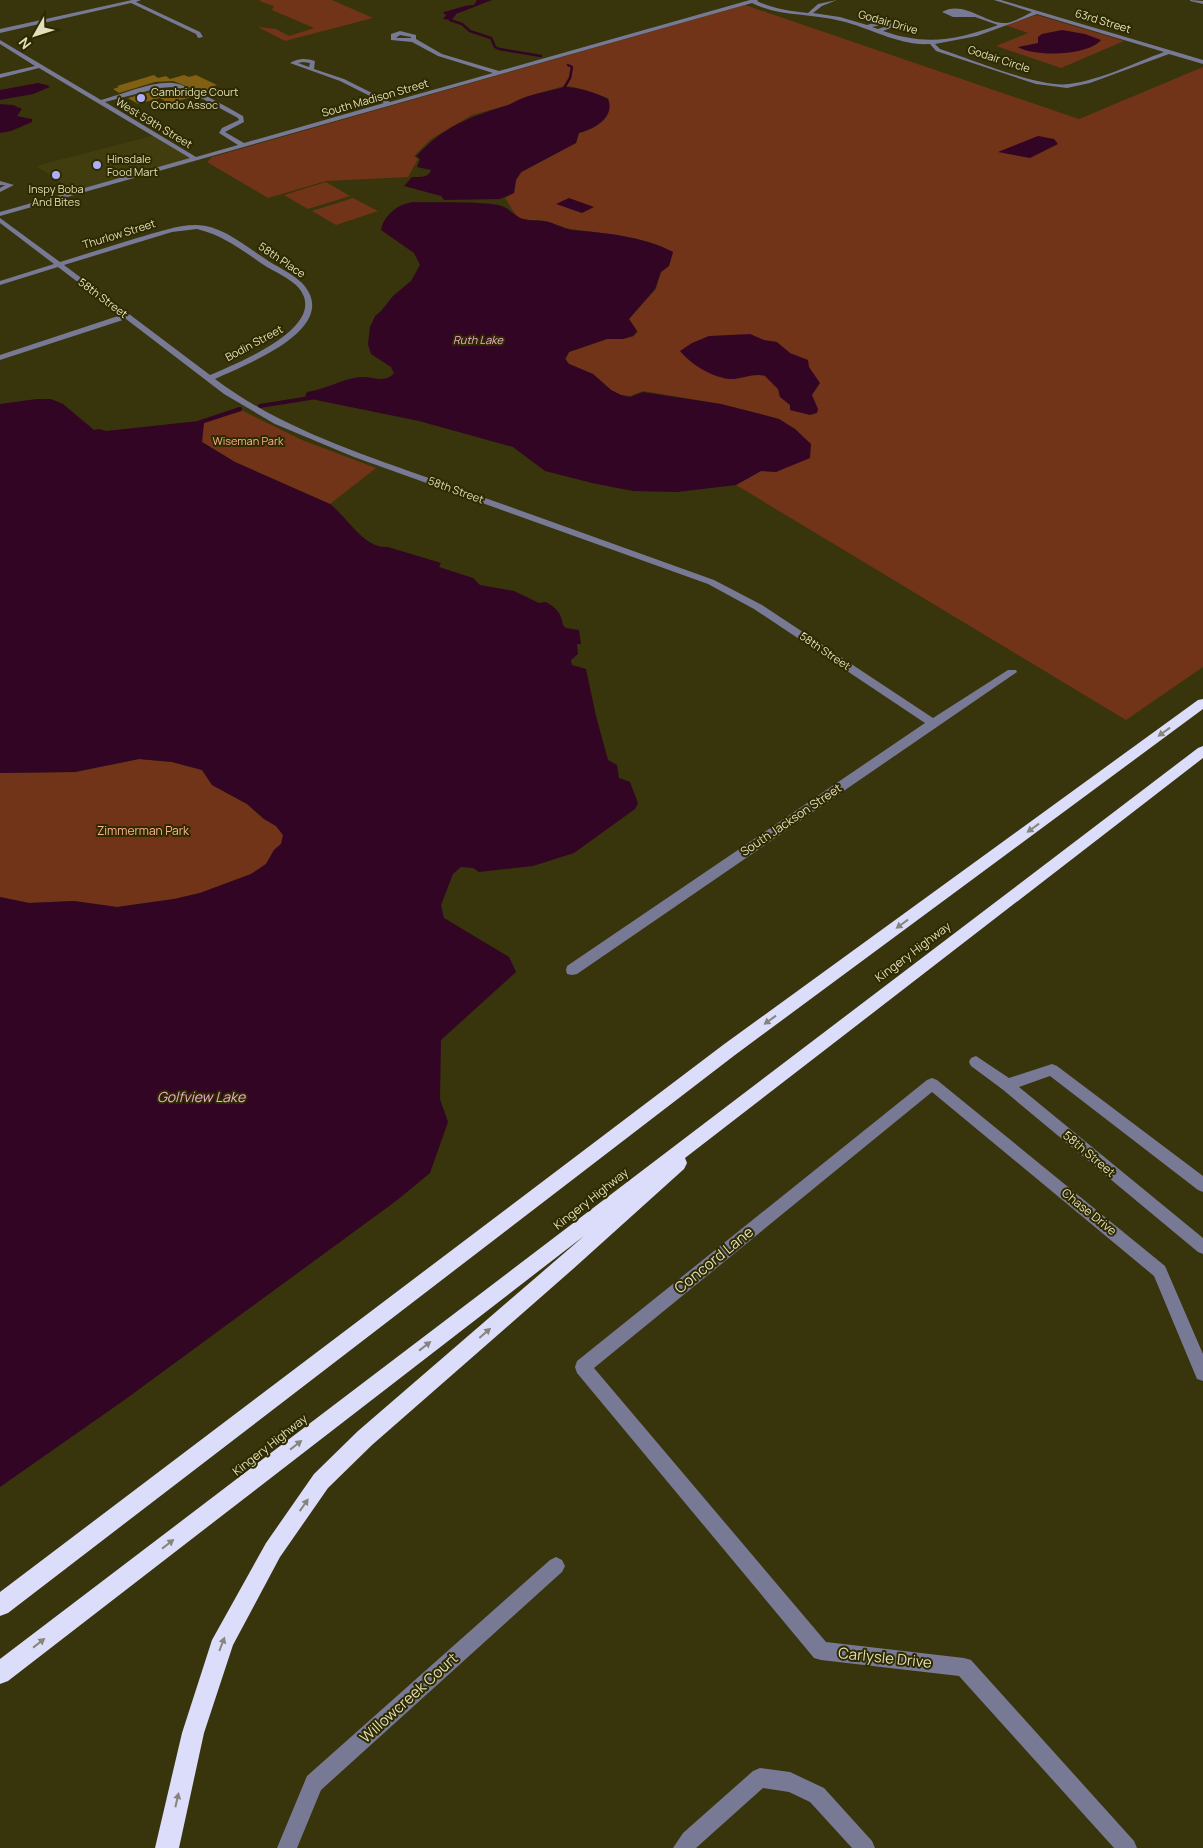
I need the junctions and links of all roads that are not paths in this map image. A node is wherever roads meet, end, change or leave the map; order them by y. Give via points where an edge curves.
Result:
1 (140, 0) edge
2 (835, 0) edge
3 (996, 0) edge
4 (1192, 0) edge
5 (754, 1) edge
6 (132, 2) junction
7 (1203, 3) edge
8 (1038, 12) junction
9 (809, 14) junction
10 (973, 16) dead end
11 (1002, 25) junction
12 (866, 27) junction
13 (0, 31) edge
14 (879, 31) junction
15 (200, 37) dead end
16 (414, 40) dead end
17 (0, 42) edge
18 (932, 43) junction
19 (1169, 52) junction
20 (1203, 54) edge
21 (1192, 58) junction
22 (1203, 62) edge
23 (40, 66) junction
24 (311, 70) dead end
25 (499, 73) junction
26 (0, 76) edge
27 (100, 102) junction
28 (390, 104) junction
29 (244, 146) junction
30 (196, 159) junction
31 (0, 183) edge
32 (0, 190) edge
33 (0, 214) edge
34 (0, 220) edge
35 (243, 248) joint
36 (59, 265) junction
37 (0, 283) edge
38 (306, 292) joint
39 (126, 316) junction
40 (0, 358) edge
41 (209, 379) junction
42 (1012, 672) dead end
43 (1203, 703) edge
44 (933, 723) junction
45 (1203, 752) edge
46 (572, 970) dead end
47 (976, 1062) dead end
48 (767, 1084) junction
49 (932, 1084) joint
50 (1007, 1085) junction
51 (1203, 1185) edge
52 (1203, 1247) edge
53 (1203, 1373) edge
54 (654, 1453) joint
55 (556, 1566) dead end
56 (0, 1605) edge
57 (0, 1673) edge
58 (167, 1848) edge
59 (287, 1848) edge
60 (683, 1848) edge
61 (865, 1848) edge
62 (1127, 1848) edge

1 - 6 street
2 - 9 street via 820,5
3 - 8 street, 63rd Street
4 - 7 street
5 - 9 street, Godair Drive via 782,12
5 - 25 street, South Madison Street
6 - 13 street
6 - 15 street via 198,33
8 - 11 street, Godair Circle
8 - 19 street, 63rd Street
9 - 12 street, Godair Drive
10 - 11 street
11 - 18 street, Godair Circle via 951,41
12 - 14 street, Godair Drive
12 - 14 street via 885,22 895,25
14 - 18 street, Godair Drive
16 - 25 street via 440,56
17 - 23 street, West 59th Street
18 - 19 street, Godair Circle via 938,50 1038,83 1067,86 1088,82
19 - 21 street, 63rd Street
20 - 21 street
21 - 22 street, 63rd Street
23 - 26 street
23 - 27 street, West 59th Street
24 - 28 street via 342,80
25 - 28 street, South Madison Street
27 - 29 street via 158,86 177,85 241,117 242,121 224,128 222,133
27 - 30 street, West 59th Street
28 - 29 street, South Madison Street
29 - 30 street, South Madison Street
30 - 33 street, South Madison Street
31 - 32 street via 11,185
34 - 36 street, 58th Street
35 - 36 street, Thurlow Street via 214,231 182,229
35 - 38 street, 58th Place via 294,280
36 - 37 street, Thurlow Street
36 - 39 street, 58th Street
38 - 41 street, Bodin Street via 310,304 308,318 296,331 275,346
39 - 40 street
39 - 41 street, 58th Street
41 - 44 street, 58th Street via 251,407 324,443 711,582 771,616
42 - 44 street, South Jackson Street
43 -> 56 highway via 729,1050
44 - 46 street, South Jackson Street
45 - 48 highway, Kingery Highway
47 - 50 street, 58th Street
57 -> 48 highway, Kingery Highway
58 -> 48 highway via 193,1733 223,1640 273,1550 321,1481 365,1438
49 - 53 street, Chase Drive via 1160,1271
49 - 54 street, Concord Lane via 583,1367
50 - 51 street via 1052,1070
50 - 52 street, 58th Street
54 - 62 street, Carlysle Drive via 821,1651 964,1667
55 - 59 street, Willowcreek Court via 314,1783
60 - 61 street via 760,1778 790,1782 817,1795

